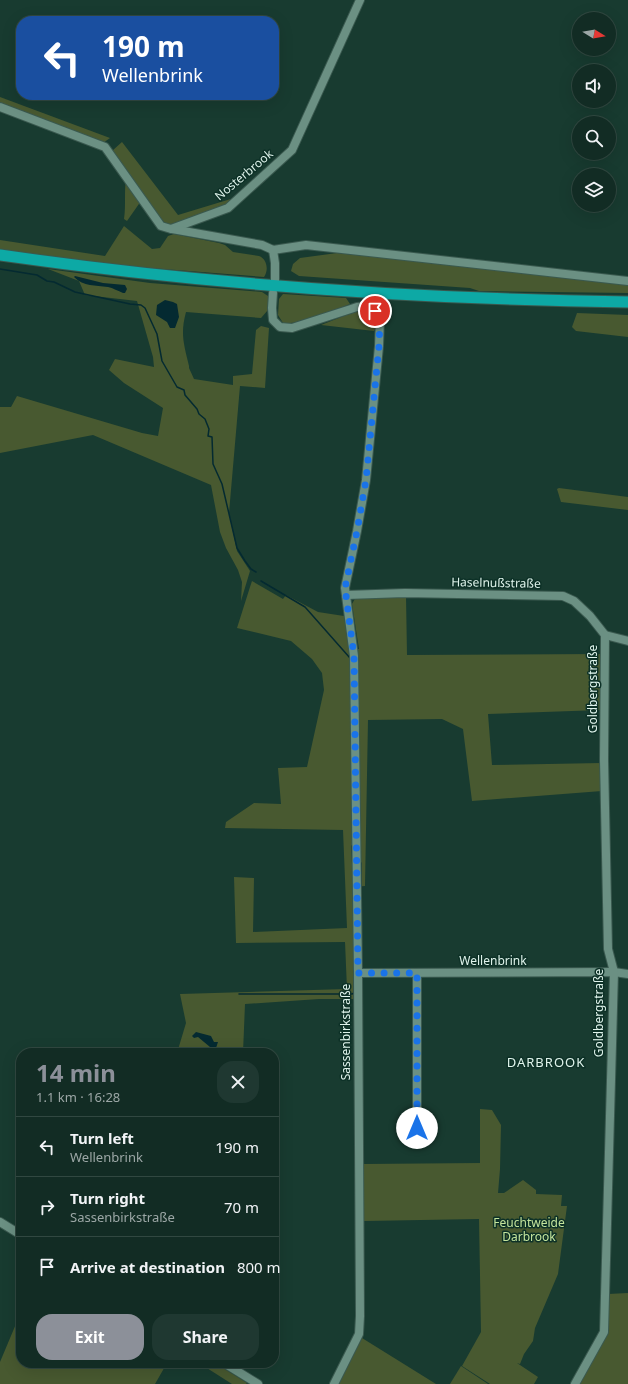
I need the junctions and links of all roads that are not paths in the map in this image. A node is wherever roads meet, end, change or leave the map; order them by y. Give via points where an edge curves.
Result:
1 (360, 0) edge
2 (0, 107) edge
3 (171, 229) junction
4 (273, 250) junction
5 (0, 255) edge
6 (275, 281) dead end
7 (628, 281) edge
8 (274, 293) dead end
9 (628, 302) edge
10 (346, 596) junction
11 (605, 635) junction
12 (628, 641) edge
13 (614, 972) junction
14 (358, 973) junction
15 (417, 973) junction
16 (628, 974) edge
17 (417, 1143) dead end
18 (0, 1222) edge
19 (16, 1232) edge
20 (232, 1368) edge
21 (258, 1384) edge
22 (334, 1384) edge
23 (576, 1384) edge

1 - 3 street, Nosterbrook via 292,150 228,208
2 - 3 street via 105,147 161,226
3 - 4 street via 262,245
4 - 6 street
4 - 7 street via 306,245
5 - 9 highway via 285,287 468,298
8 - 10 street, Sassenbirkstraße via 273,320 280,327 292,328 362,306 375,311 380,318 366,480 345,588
10 - 11 street, Haselnußstraße via 405,593 563,596 574,601
10 - 14 street, Sassenbirkstraße via 354,656
11 - 12 street
11 - 13 street, Goldbergstraße via 604,760 608,949
13 - 15 street, Wellenbrink
13 - 16 street, Wellenbrink
13 - 23 street, Goldbergstraße via 604,1332
14 - 15 street, Wellenbrink
14 - 22 street, Sassenbirkstraße via 359,1334
15 - 17 street
18 - 19 street
20 - 21 street

